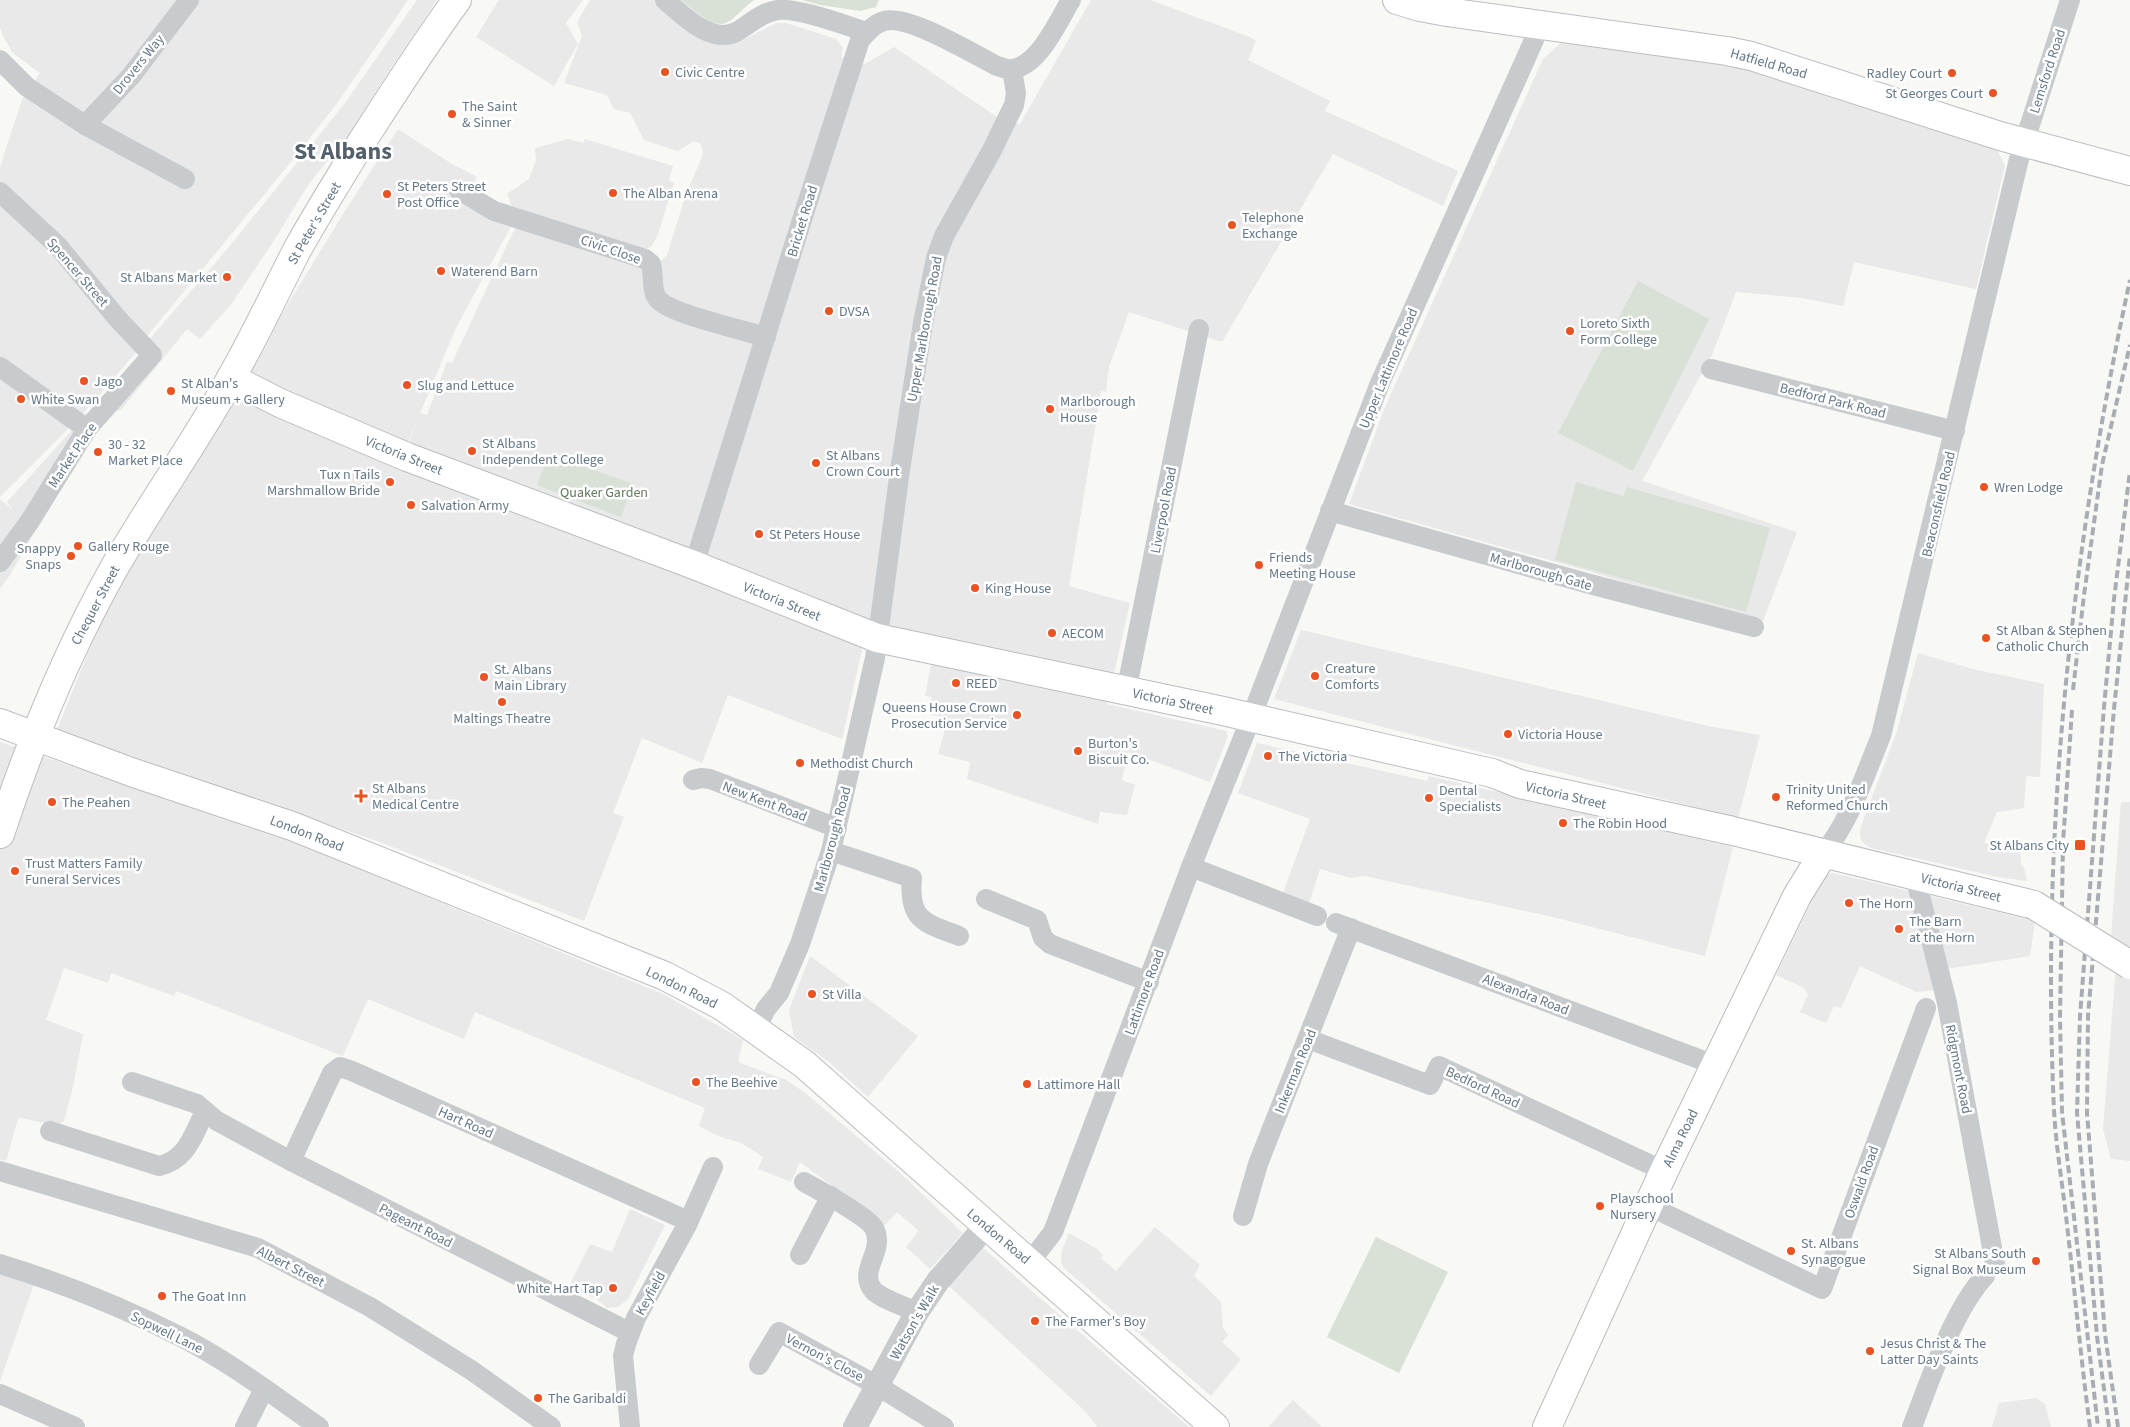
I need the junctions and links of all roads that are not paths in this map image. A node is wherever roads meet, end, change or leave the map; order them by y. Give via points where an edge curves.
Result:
1 (189, 0) edge
2 (457, 0) edge
3 (665, 0) edge
4 (1071, 0) edge
5 (1397, 0) edge
6 (2070, 0) edge
7 (1537, 24) junction
8 (867, 32) junction
9 (0, 60) edge
10 (1012, 70) junction
11 (84, 125) junction
12 (2024, 143) junction
13 (2130, 171) edge
14 (185, 179) dead end
15 (459, 190) dead end
16 (0, 192) edge
17 (1199, 329) dead end
18 (766, 337) junction
19 (152, 355) joint
20 (0, 367) edge
21 (1711, 369) dead end
22 (231, 378) junction
23 (87, 429) junction
24 (1955, 432) junction
25 (1330, 511) junction
26 (0, 562) edge
27 (694, 565) junction
28 (1754, 627) dead end
29 (877, 638) junction
30 (1126, 692) junction
31 (1251, 718) junction
32 (0, 723) edge
33 (35, 738) junction
34 (692, 780) dead end
35 (837, 828) junction
36 (0, 834) edge
37 (831, 851) junction
38 (1823, 854) junction
39 (1192, 866) junction
40 (1915, 876) junction
41 (986, 899) dead end
42 (1317, 916) dead end
43 (1344, 925) joint
44 (959, 936) dead end
45 (2130, 965) edge
46 (1149, 982) junction
47 (1926, 1008) dead end
48 (756, 1029) junction
49 (1308, 1039) junction
50 (1715, 1065) junction
51 (132, 1082) dead end
52 (205, 1112) junction
53 (50, 1131) dead end
54 (291, 1161) junction
55 (713, 1167) dead end
56 (0, 1171) edge
57 (1664, 1171) junction
58 (804, 1182) dead end
59 (831, 1196) junction
60 (1649, 1206) junction
61 (1243, 1216) dead end
62 (688, 1221) junction
63 (986, 1226) junction
64 (800, 1255) dead end
65 (1030, 1262) junction
66 (0, 1264) edge
67 (917, 1312) junction
68 (630, 1332) junction
69 (759, 1365) dead end
70 (878, 1386) junction
71 (264, 1389) junction
72 (0, 1394) edge
73 (75, 1427) edge
74 (245, 1427) edge
75 (319, 1427) edge
76 (552, 1427) edge
77 (630, 1427) edge
78 (855, 1427) edge
79 (944, 1427) edge
80 (1215, 1427) edge
81 (1547, 1427) edge
82 (1912, 1427) edge

1 - 11 street, Drovers Way via 131,76
2 - 22 main road, St Peter's Street via 383,108 327,198
3 - 8 street via 711,33 733,33 767,13 788,10
4 - 10 street via 1043,46 1028,62
5 - 7 main road, Hatfield Road via 1429,9
6 - 12 street, Lemsford Road
7 - 12 main road, Hatfield Road via 1751,56
7 - 25 street, Upper Lattimore Road via 1534,40 1380,383
8 - 10 street via 885,21 904,21 997,66
8 - 18 street, Bricket Road via 857,48
9 - 11 street via 27,88
10 - 29 street, Upper Marlborough Road via 1016,93 1014,105 944,236 936,258 924,315
11 - 14 street
12 - 13 main road, Hatfield Road
12 - 24 street, Beaconsfield Road
15 - 18 street, Civic Close via 494,211 645,259 651,264 655,296 660,303
16 - 19 street, Spencer Street via 58,246
17 - 30 street, Liverpool Road
18 - 27 street, Bricket Road
19 - 23 street, Market Place
20 - 23 street
21 - 24 street, Bedford Park Road
22 - 27 main road, Victoria Street via 280,403 398,453
22 - 33 main road, Chequer Street via 100,595 77,638
23 - 26 street, Market Place via 30,521
24 - 38 street, Beaconsfield Road via 1881,736 1848,817
25 - 28 street, Marlborough Gate
25 - 31 street, Upper Lattimore Road
27 - 29 main road, Victoria Street
29 - 30 main road, Victoria Street
29 - 35 street, Marlborough Road
30 - 31 main road, Victoria Street
31 - 38 main road, Victoria Street via 1492,772 1520,784
31 - 39 street, Lattimore Road
32 - 33 main road, London Road
33 - 36 main road, Chequer Street
33 - 48 main road, London Road via 292,826 665,976 722,1006
34 - 35 street, New Kent Road via 710,779
35 - 37 street, Marlborough Road
37 - 44 street via 912,878 913,907 920,917 930,925
37 - 48 street, Marlborough Road via 800,944 779,993
38 - 40 main road, Victoria Street
38 - 50 main road, Alma Road via 1800,888
39 - 42 street
39 - 46 street, Lattimore Road
40 - 45 main road, Victoria Street, bridge via 2034,905
40 - 82 street, Ridgmont Road via 1947,1004 1990,1270 1977,1285 1955,1325
41 - 46 street via 1037,920 1043,938 1050,944
43 - 49 street, Inkerman Road
43 - 50 street, Alexandra Road
46 - 65 street, Lattimore Road via 1053,1232
47 - 60 street, Oswald Road via 1822,1289
48 - 63 main road, London Road via 804,1064
49 - 57 street, Bedford Road via 1430,1085 1439,1066
49 - 61 street, Inkerman Road via 1258,1164
50 - 57 main road, Alma Road
51 - 52 street, Pageant Road via 197,1104
52 - 53 street via 182,1155 173,1163 159,1166
52 - 54 street, Pageant Road
54 - 62 street, Hart Road via 332,1073 340,1067
54 - 68 street, Pageant Road
55 - 62 street, Keyfield
56 - 76 street, Albert Street via 258,1248 370,1307 471,1370
57 - 60 main road, Alma Road
58 - 59 street
59 - 64 street
59 - 67 street via 874,1227 878,1246 868,1277 873,1289
60 - 81 main road, Alma Road
62 - 68 street, Keyfield
63 - 65 main road, London Road
63 - 67 street, Watson's Walk via 938,1281
65 - 80 main road, London Road
66 - 71 street, Sopwell Lane via 100,1299 180,1336
67 - 70 street, Watson's Walk
68 - 77 street, Keyfield via 623,1356
69 - 70 street, Vernon's Close via 779,1332
70 - 78 street, Watson's Walk
70 - 79 street
71 - 74 street
71 - 75 street, Sopwell Lane
72 - 73 street

